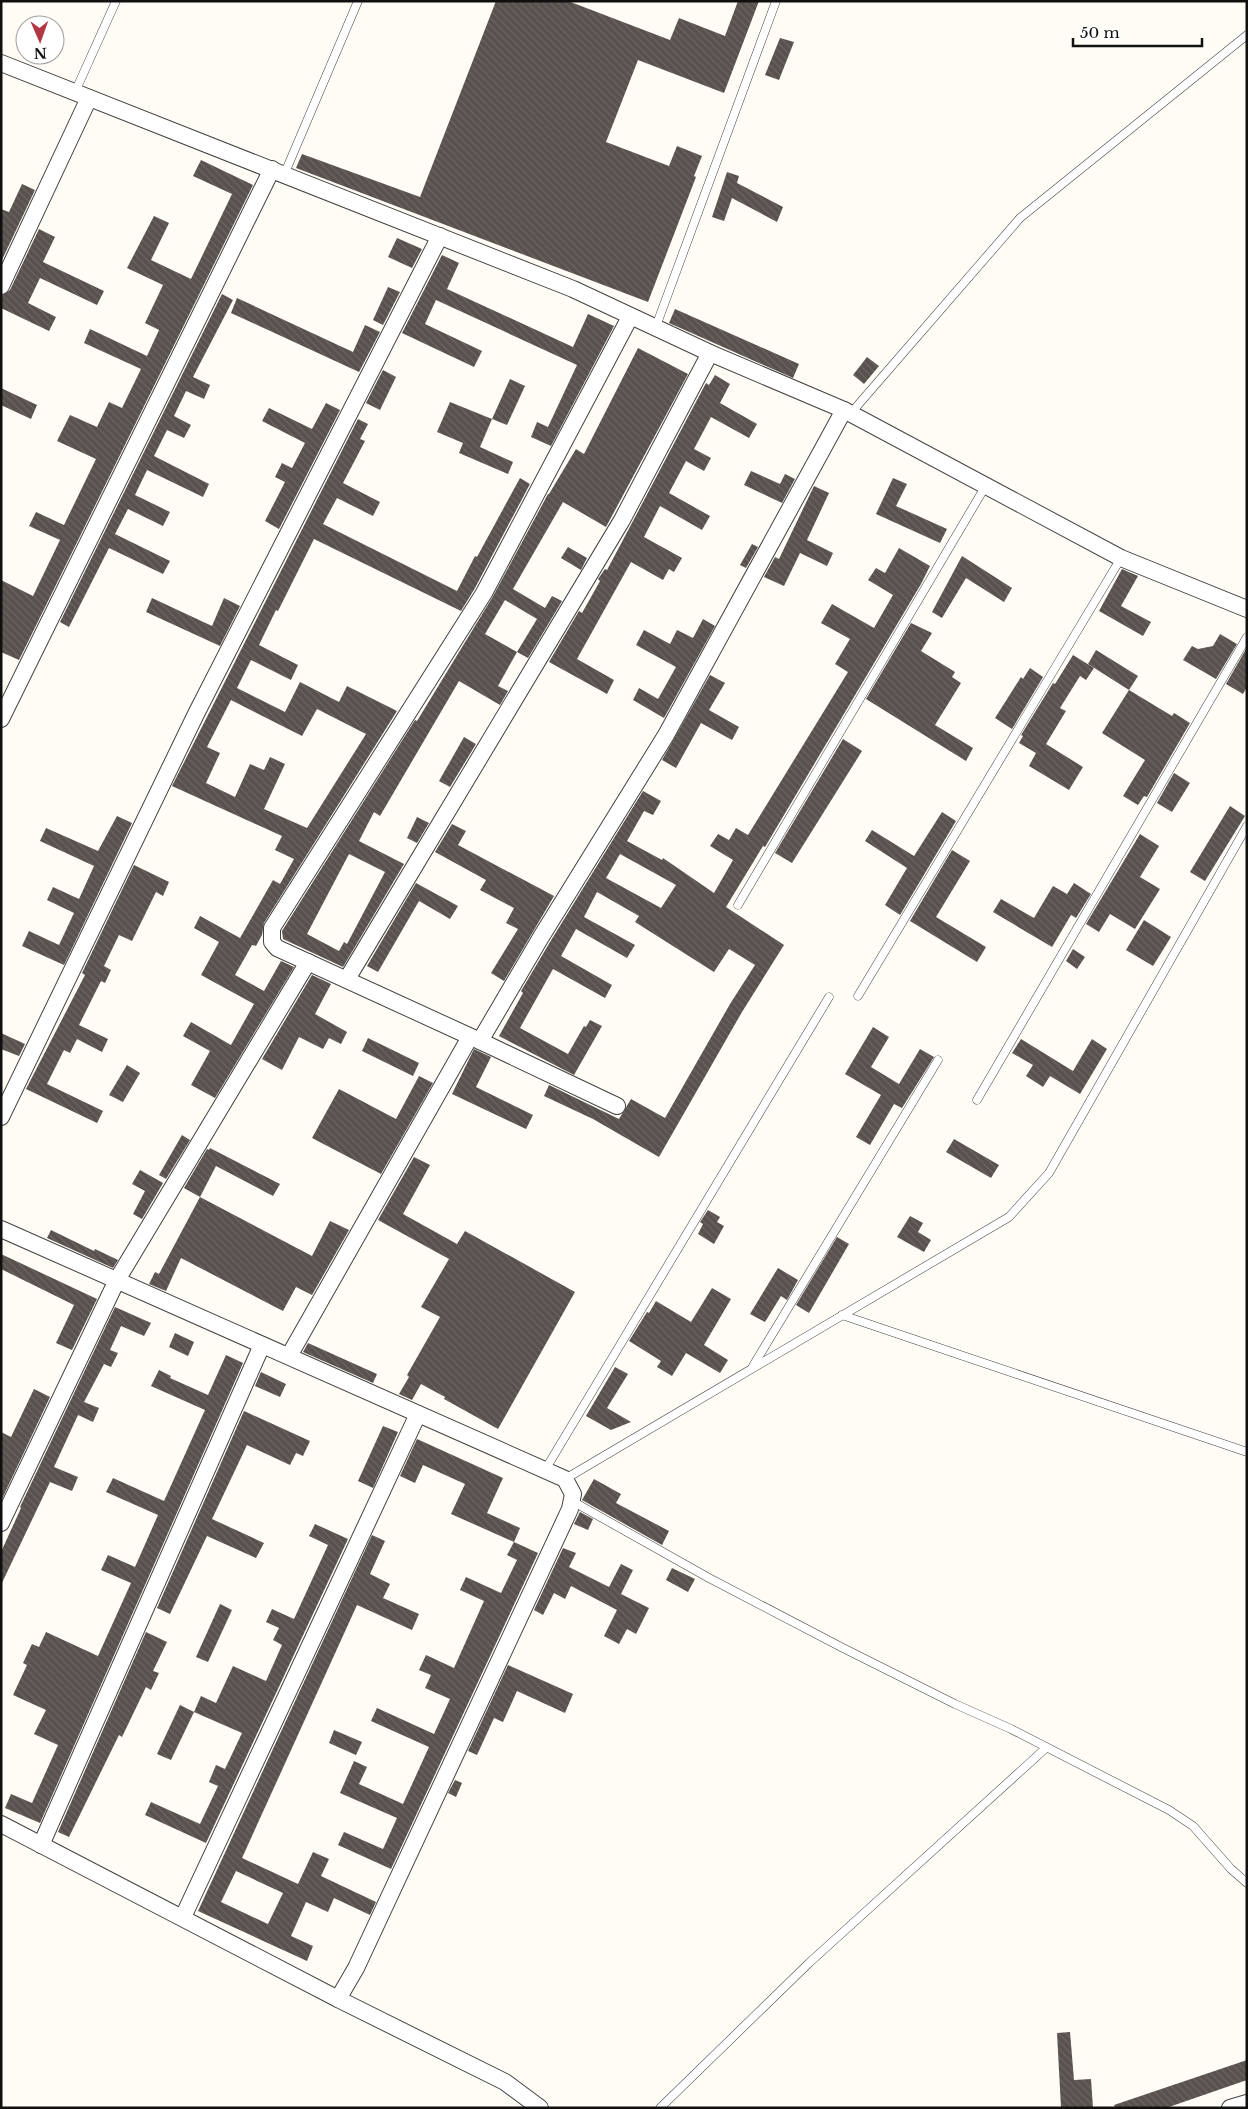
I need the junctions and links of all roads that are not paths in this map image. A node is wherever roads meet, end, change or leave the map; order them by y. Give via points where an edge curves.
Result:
1 (116, 1) edge
2 (358, 1) edge
3 (776, 1) edge
4 (1247, 35) edge
5 (1, 63) edge
6 (82, 95) junction
7 (278, 172) junction
8 (440, 236) junction
9 (1, 286) edge
10 (630, 317) junction
11 (656, 329) junction
12 (710, 353) junction
13 (847, 412) junction
14 (985, 487) junction
15 (1121, 558) junction
16 (1247, 609) edge
17 (1247, 637) edge
18 (1, 719) edge
19 (1247, 826) edge
20 (738, 906) dead end
21 (308, 962) junction
22 (347, 978) junction
23 (858, 996) dead end
24 (829, 997) dead end
25 (475, 1039) junction
26 (938, 1060) dead end
27 (977, 1100) dead end
28 (617, 1106) dead end
29 (1, 1117) edge
30 (1, 1229) edge
31 (117, 1280) junction
32 (842, 1315) junction
33 (262, 1345) junction
34 (289, 1356) junction
35 (752, 1368) junction
36 (418, 1414) junction
37 (1247, 1452) edge
38 (545, 1470) junction
39 (564, 1479) junction
40 (572, 1501) junction
41 (1, 1523) edge
42 (1046, 1748) junction
43 (1, 1824) edge
44 (41, 1846) junction
45 (1247, 1883) edge
46 (184, 1918) junction
47 (338, 1999) junction
48 (1247, 2102) edge
49 (540, 2108) edge
50 (660, 2108) edge
51 (1230, 2108) edge

1 - 6 lane
2 - 7 lane
3 - 11 lane
4 - 13 lane via 1020,218
5 - 6 street
6 - 7 street
6 - 9 street
7 - 8 street
7 - 18 street
8 - 10 street via 573,289
8 - 29 street via 196,714
10 - 11 street
10 - 21 street via 484,593 274,923 271,934 277,948
11 - 12 street
12 - 13 street
12 - 22 street via 622,520
13 - 14 street
13 - 25 street via 666,735
14 - 15 street
14 - 20 lane
15 - 16 street
15 - 23 lane
17 - 27 lane
19 - 32 lane via 1049,1172 1009,1217
21 - 22 street
21 - 31 street
22 - 25 street
24 - 38 lane
25 - 28 street
25 - 34 street
26 - 35 lane
30 - 31 street
31 - 33 street
31 - 41 street
32 - 35 lane
32 - 37 lane
33 - 34 street
33 - 44 street
34 - 36 street
35 - 39 lane
36 - 38 street
36 - 46 street
38 - 39 street
39 - 40 street via 573,1494
40 - 42 lane via 709,1578
40 - 47 street via 360,1959
42 - 45 lane via 1169,1810 1193,1826
42 - 50 lane via 809,1962
43 - 44 street
44 - 46 street
46 - 47 street
47 - 49 street via 505,2082
48 - 51 street

